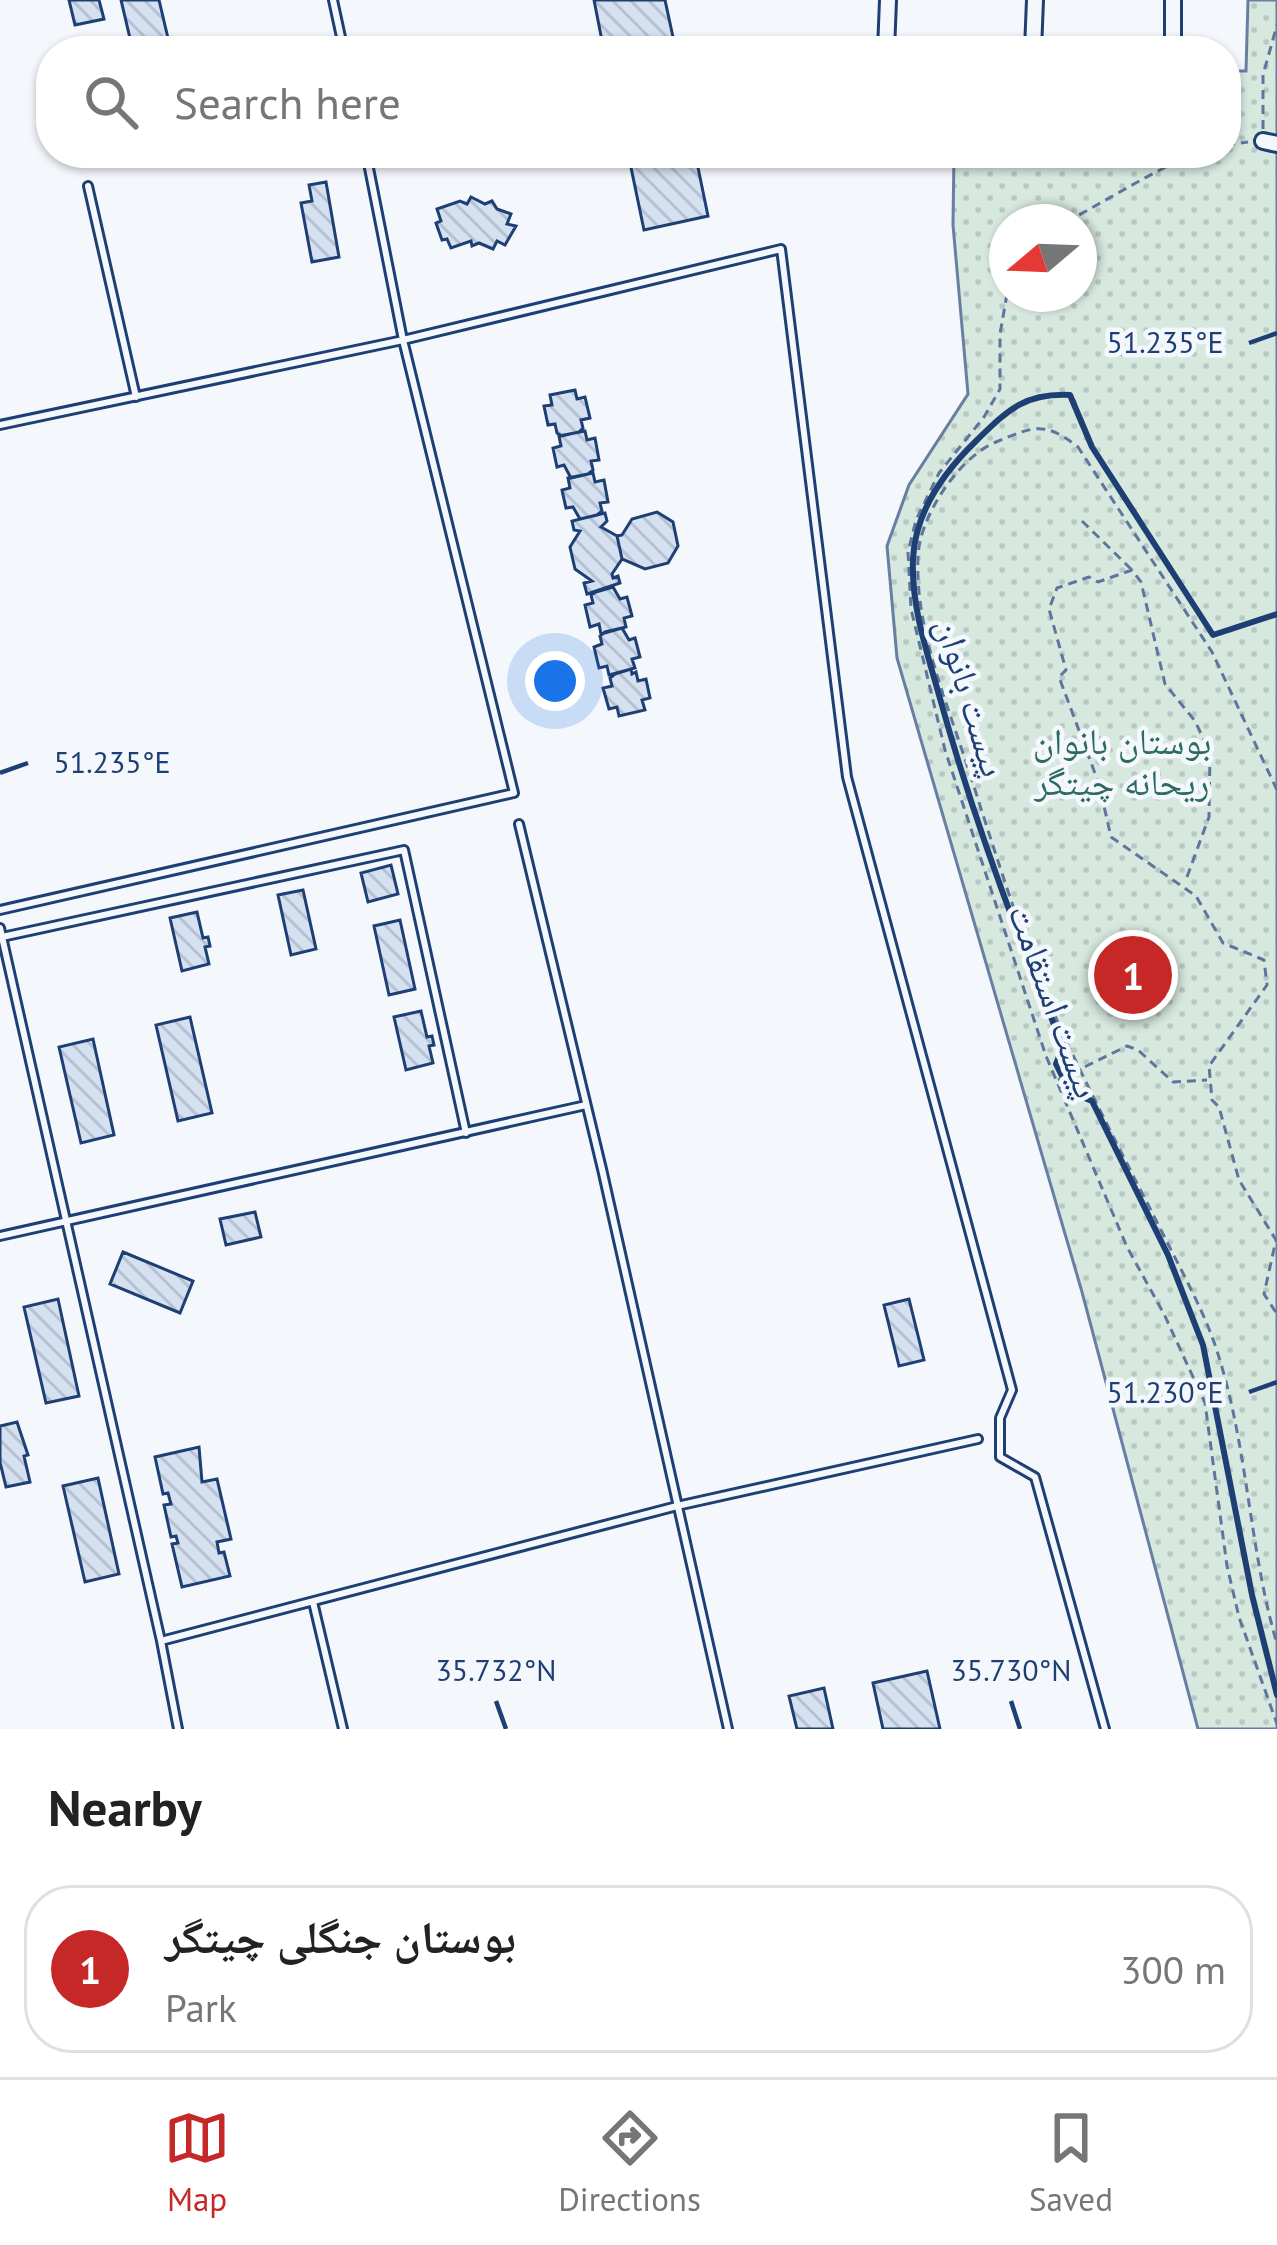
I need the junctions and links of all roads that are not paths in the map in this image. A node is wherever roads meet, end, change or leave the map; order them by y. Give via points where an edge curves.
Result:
1 (333, 0) edge
2 (888, 0) edge
3 (1035, 0) edge
4 (1173, 0) edge
5 (341, 36) edge
6 (887, 36) edge
7 (1034, 36) edge
8 (1173, 36) edge
9 (369, 168) edge
10 (88, 186) dead end
11 (403, 340) junction
12 (136, 397) junction
13 (0, 425) edge
14 (519, 824) dead end
15 (0, 910) edge
16 (1, 932) edge
17 (586, 1105) junction
18 (466, 1133) junction
19 (64, 1222) junction
20 (0, 1236) edge
21 (978, 1439) dead end
22 (677, 1506) junction
23 (313, 1602) junction
24 (161, 1640) junction
25 (178, 1729) edge
26 (343, 1729) edge
27 (728, 1729) edge
28 (1105, 1729) edge

1 - 5 lane
2 - 6 street
3 - 7 street
4 - 8 street
9 - 11 lane
10 - 12 lane
11 - 12 lane
11 - 15 lane via 514,793
11 - 28 lane via 781,249 847,777 1012,1390 1000,1418 1000,1457 1035,1477
12 - 13 lane
14 - 17 lane
16 - 18 lane via 404,850
16 - 19 lane
17 - 18 lane
17 - 22 lane
18 - 19 lane
19 - 20 lane
19 - 24 lane
21 - 22 lane
22 - 23 lane
22 - 27 lane
23 - 24 lane
23 - 26 lane
24 - 25 lane

